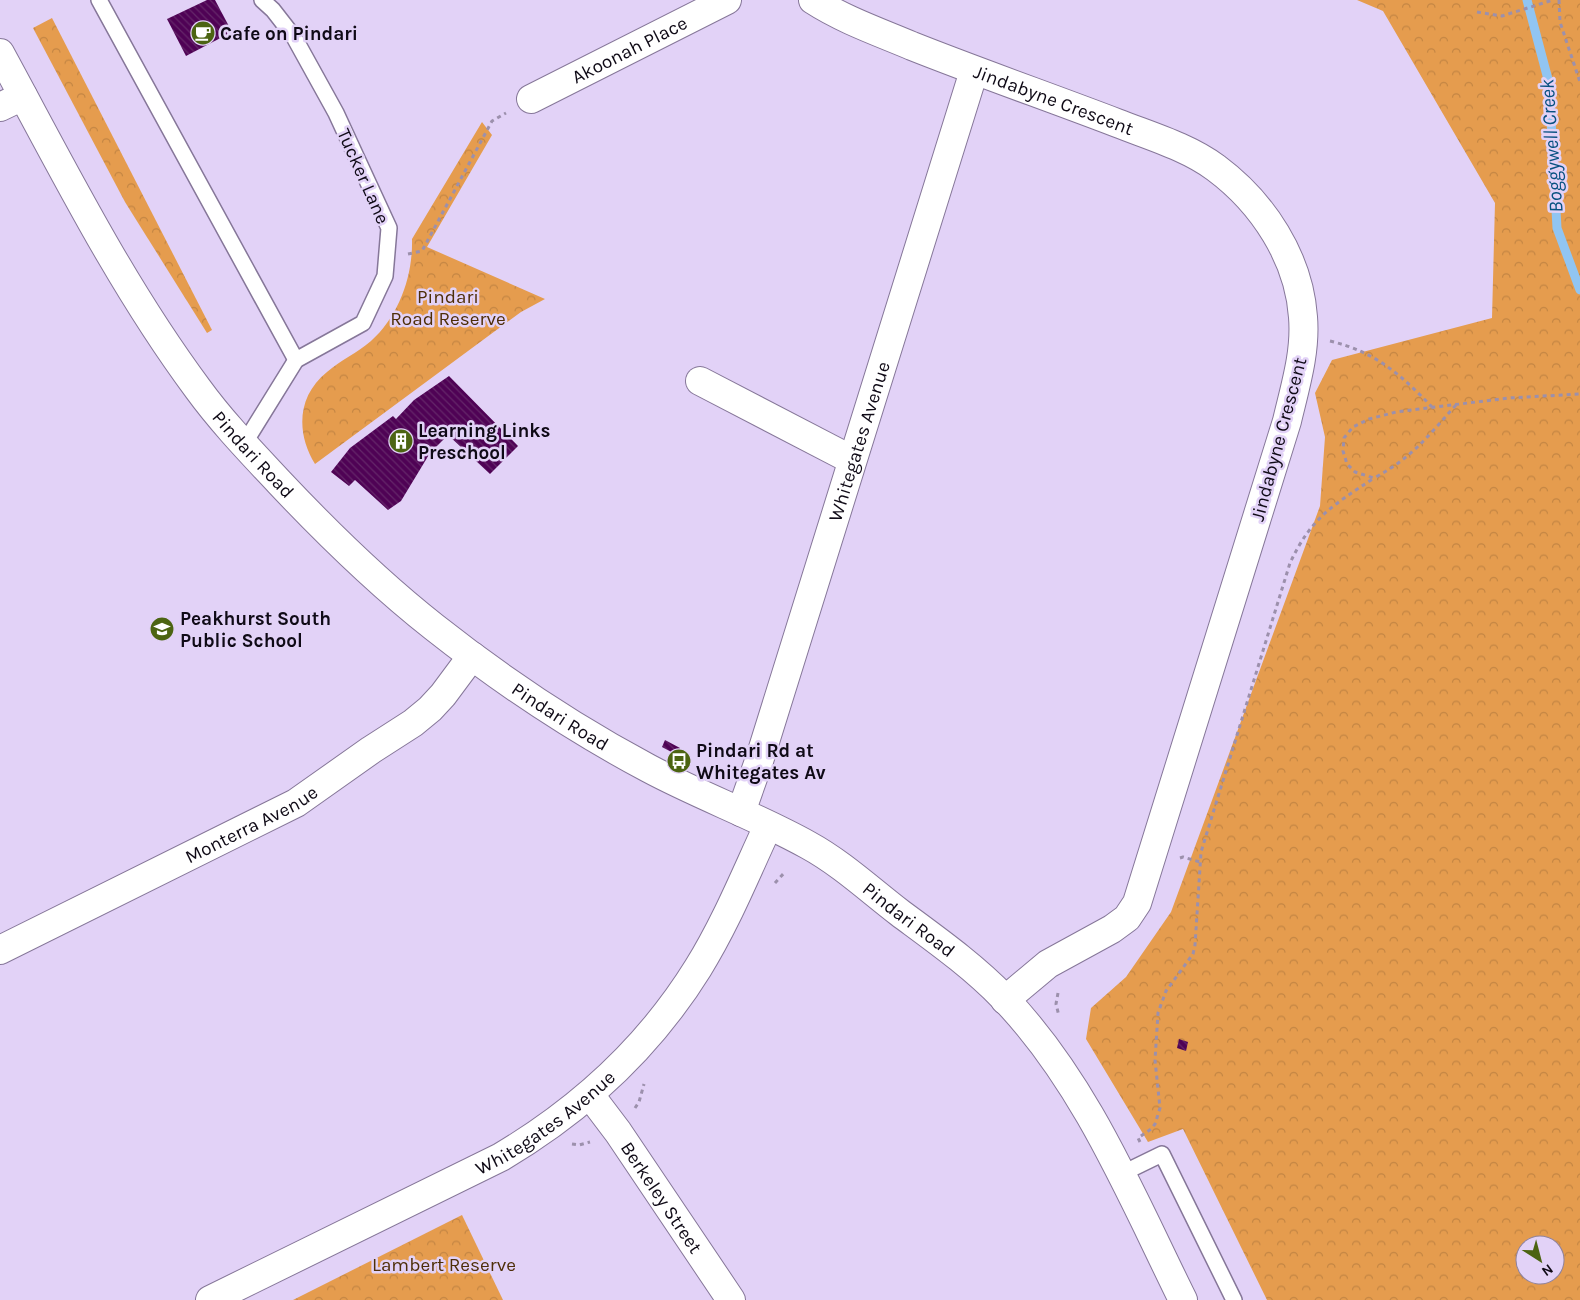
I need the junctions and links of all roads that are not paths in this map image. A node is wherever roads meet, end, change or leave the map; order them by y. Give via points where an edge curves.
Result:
1 (99, 0) edge
2 (262, 0) edge
3 (728, 0) edge
4 (813, 0) edge
5 (0, 53) edge
6 (974, 71) junction
7 (531, 98) road end
8 (12, 101) edge
9 (296, 360) junction
10 (700, 381) dead end
11 (244, 444) junction
12 (852, 460) junction
13 (472, 656) junction
14 (741, 812) junction
15 (768, 826) junction
16 (0, 950) edge
17 (1005, 1000) junction
18 (590, 1095) junction
19 (1121, 1174) junction
20 (210, 1300) edge
21 (731, 1300) edge
22 (1183, 1300) edge
23 (1234, 1300) edge

1 - 9 lane
2 - 9 lane, Tucker Lane via 294,37 336,113 389,228 385,276 363,323
3 - 7 street, Akoonah Place
4 - 6 street, Jindabyne Crescent via 840,15
5 - 8 street, Pindari Road
6 - 12 street, Whitegates Avenue
6 - 17 street, Jindabyne Crescent via 1163,141 1216,168 1256,205 1272,227 1297,281 1303,316 1302,352 1276,459 1137,902 1127,918 1048,964
8 - 11 street, Pindari Road via 198,390
9 - 11 lane
10 - 12 street
11 - 13 street, Pindari Road via 358,562
12 - 14 street, Whitegates Avenue
13 - 14 street, Pindari Road via 537,702 599,740
13 - 16 street, Monterra Avenue via 444,695 425,714 296,803
14 - 15 street, Pindari Road
15 - 17 street, Pindari Road via 808,845 843,869 958,957
15 - 18 street, Whitegates Avenue via 716,935 679,997 626,1061
17 - 19 street, Pindari Road via 1047,1049 1072,1085
18 - 20 street, Whitegates Avenue via 530,1140 501,1157
18 - 21 street, Berkeley Street
19 - 22 street, Pindari Road
19 - 23 lane via 1162,1154

